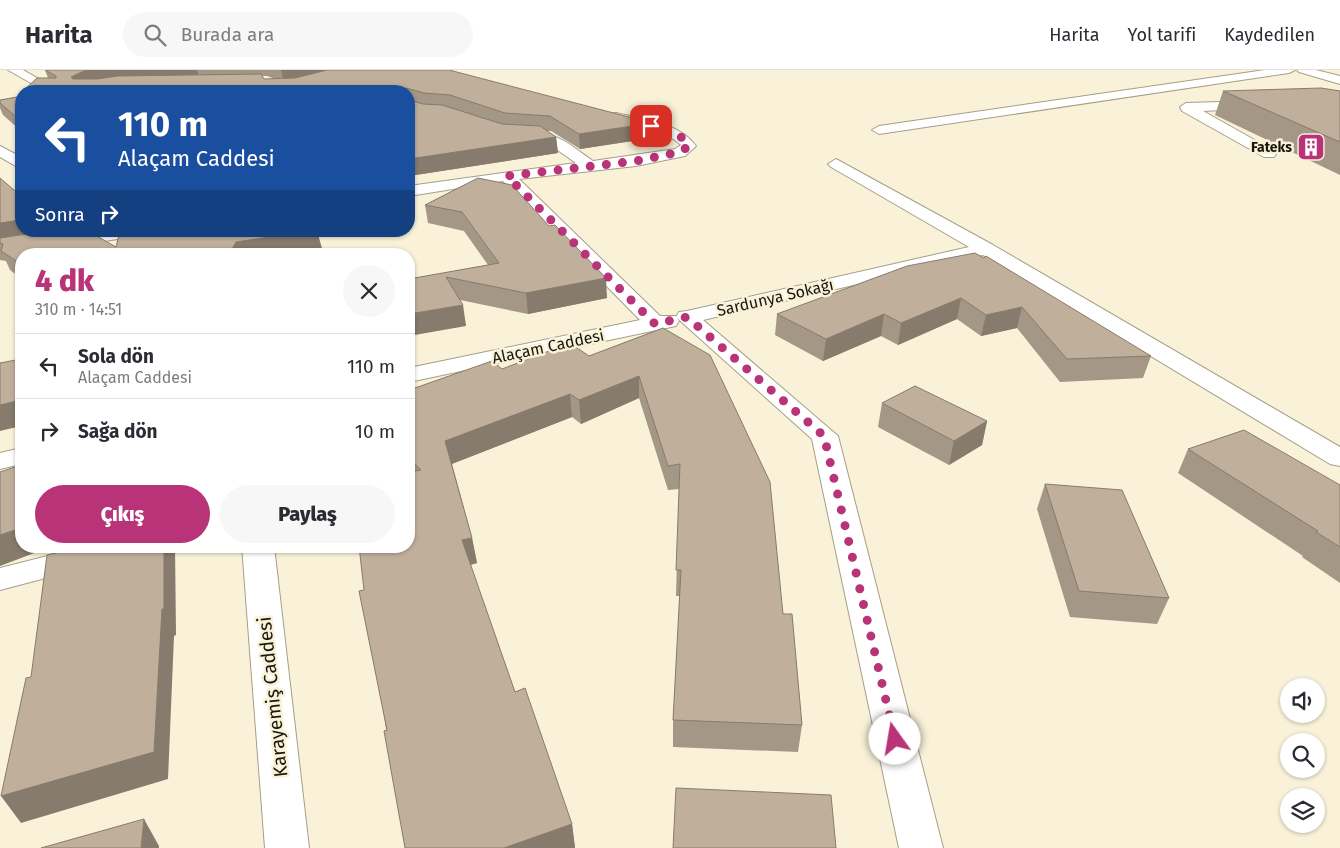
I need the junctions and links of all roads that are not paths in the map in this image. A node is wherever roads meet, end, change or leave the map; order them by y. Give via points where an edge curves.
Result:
1 (14, 70) edge
2 (1290, 70) edge
3 (1303, 70) edge
4 (1340, 80) edge
5 (43, 85) edge
6 (1160, 90) junction
7 (1265, 105) edge
8 (1187, 108) junction
9 (602, 114) edge
10 (879, 130) dead end
11 (504, 134) edge
12 (0, 150) edge
13 (1269, 154) dead end
14 (15, 160) edge
15 (836, 164) dead end
16 (589, 166) junction
17 (507, 176) junction
18 (415, 190) edge
19 (96, 237) edge
20 (26, 248) edge
21 (986, 249) junction
22 (15, 250) edge
23 (0, 252) edge
24 (687, 317) junction
25 (655, 324) junction
26 (415, 374) edge
27 (15, 457) edge
28 (1340, 458) edge
29 (0, 461) edge
30 (102, 553) edge
31 (259, 553) edge
32 (0, 579) edge
33 (287, 848) edge
34 (921, 848) edge

1 - 5 street
2 - 6 street
3 - 4 street
6 - 8 street
6 - 10 street
7 - 8 street
8 - 13 street
9 - 16 street via 681,137 689,146 680,152
11 - 16 street via 545,136
12 - 14 street
15 - 21 street
16 - 17 street
17 - 18 street
17 - 25 street
19 - 20 street
21 - 24 street, Sardunya Sokağı
21 - 28 street
22 - 23 street
24 - 25 street, Alaçam Caddesi
24 - 34 street, Sardunya Sokağı via 824,436
25 - 26 street, Alaçam Caddesi
27 - 29 street
30 - 32 street
31 - 33 street, Karayemiş Caddesi

